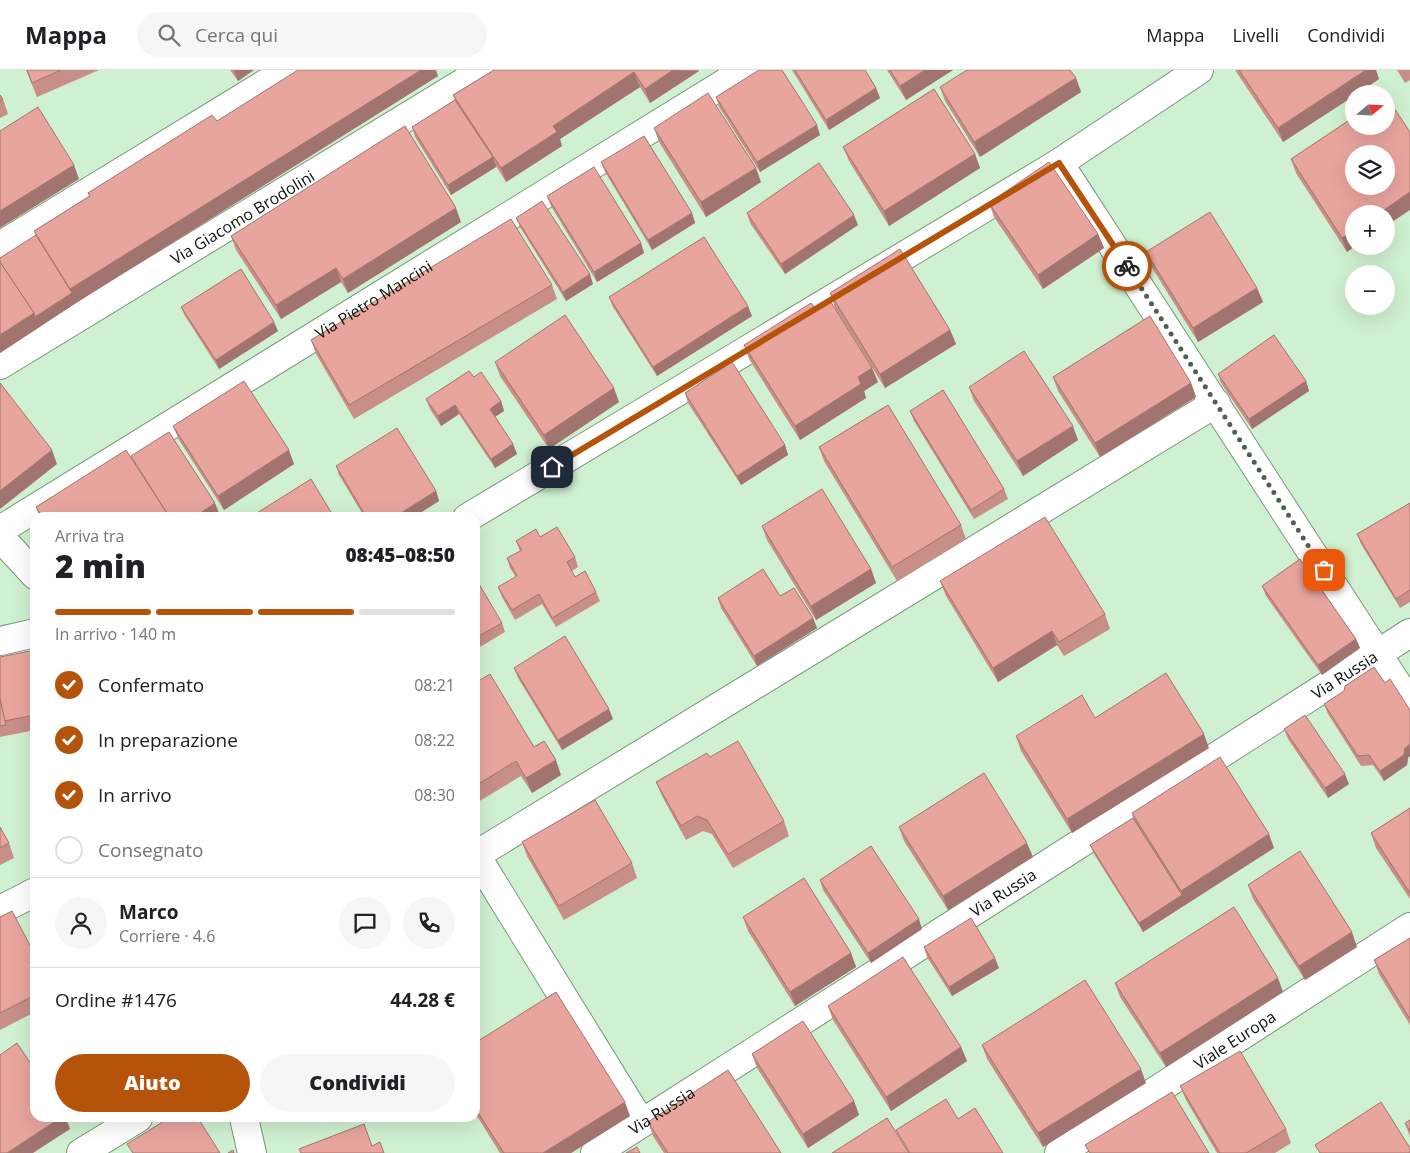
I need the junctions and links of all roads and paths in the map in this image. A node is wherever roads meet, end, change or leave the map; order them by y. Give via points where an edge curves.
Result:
1 (288, 70) edge
2 (484, 70) edge
3 (746, 70) edge
4 (1199, 70) edge
5 (452, 78) edge
6 (1059, 163) junction
7 (0, 246) edge
8 (0, 365) edge
9 (1216, 403) junction
10 (477, 512) edge
11 (0, 530) edge
12 (0, 537) edge
13 (30, 570) edge
14 (1410, 633) edge
15 (30, 634) edge
16 (0, 641) edge
17 (1378, 654) junction
18 (1410, 704) edge
19 (480, 851) edge
20 (480, 862) edge
21 (30, 895) edge
22 (0, 910) edge
23 (1410, 928) edge
24 (131, 1122) edge
25 (245, 1122) edge
26 (641, 1123) junction
27 (81, 1153) edge
28 (252, 1153) edge
29 (595, 1153) edge
30 (1059, 1153) edge

1 - 7 street
2 - 5 street, Via Giacomo Brodolini
3 - 11 street, Via Pietro Mancini
4 - 6 street
5 - 8 street, Via Giacomo Brodolini
6 - 9 street
6 - 10 street
9 - 17 street
9 - 19 street
12 - 13 street
14 - 17 street, Via Russia
15 - 16 street
17 - 18 street
17 - 26 street, Via Russia
20 - 26 street
21 - 22 street
23 - 30 street, Viale Europa
24 - 27 street
25 - 28 street
26 - 29 street, Via Russia

